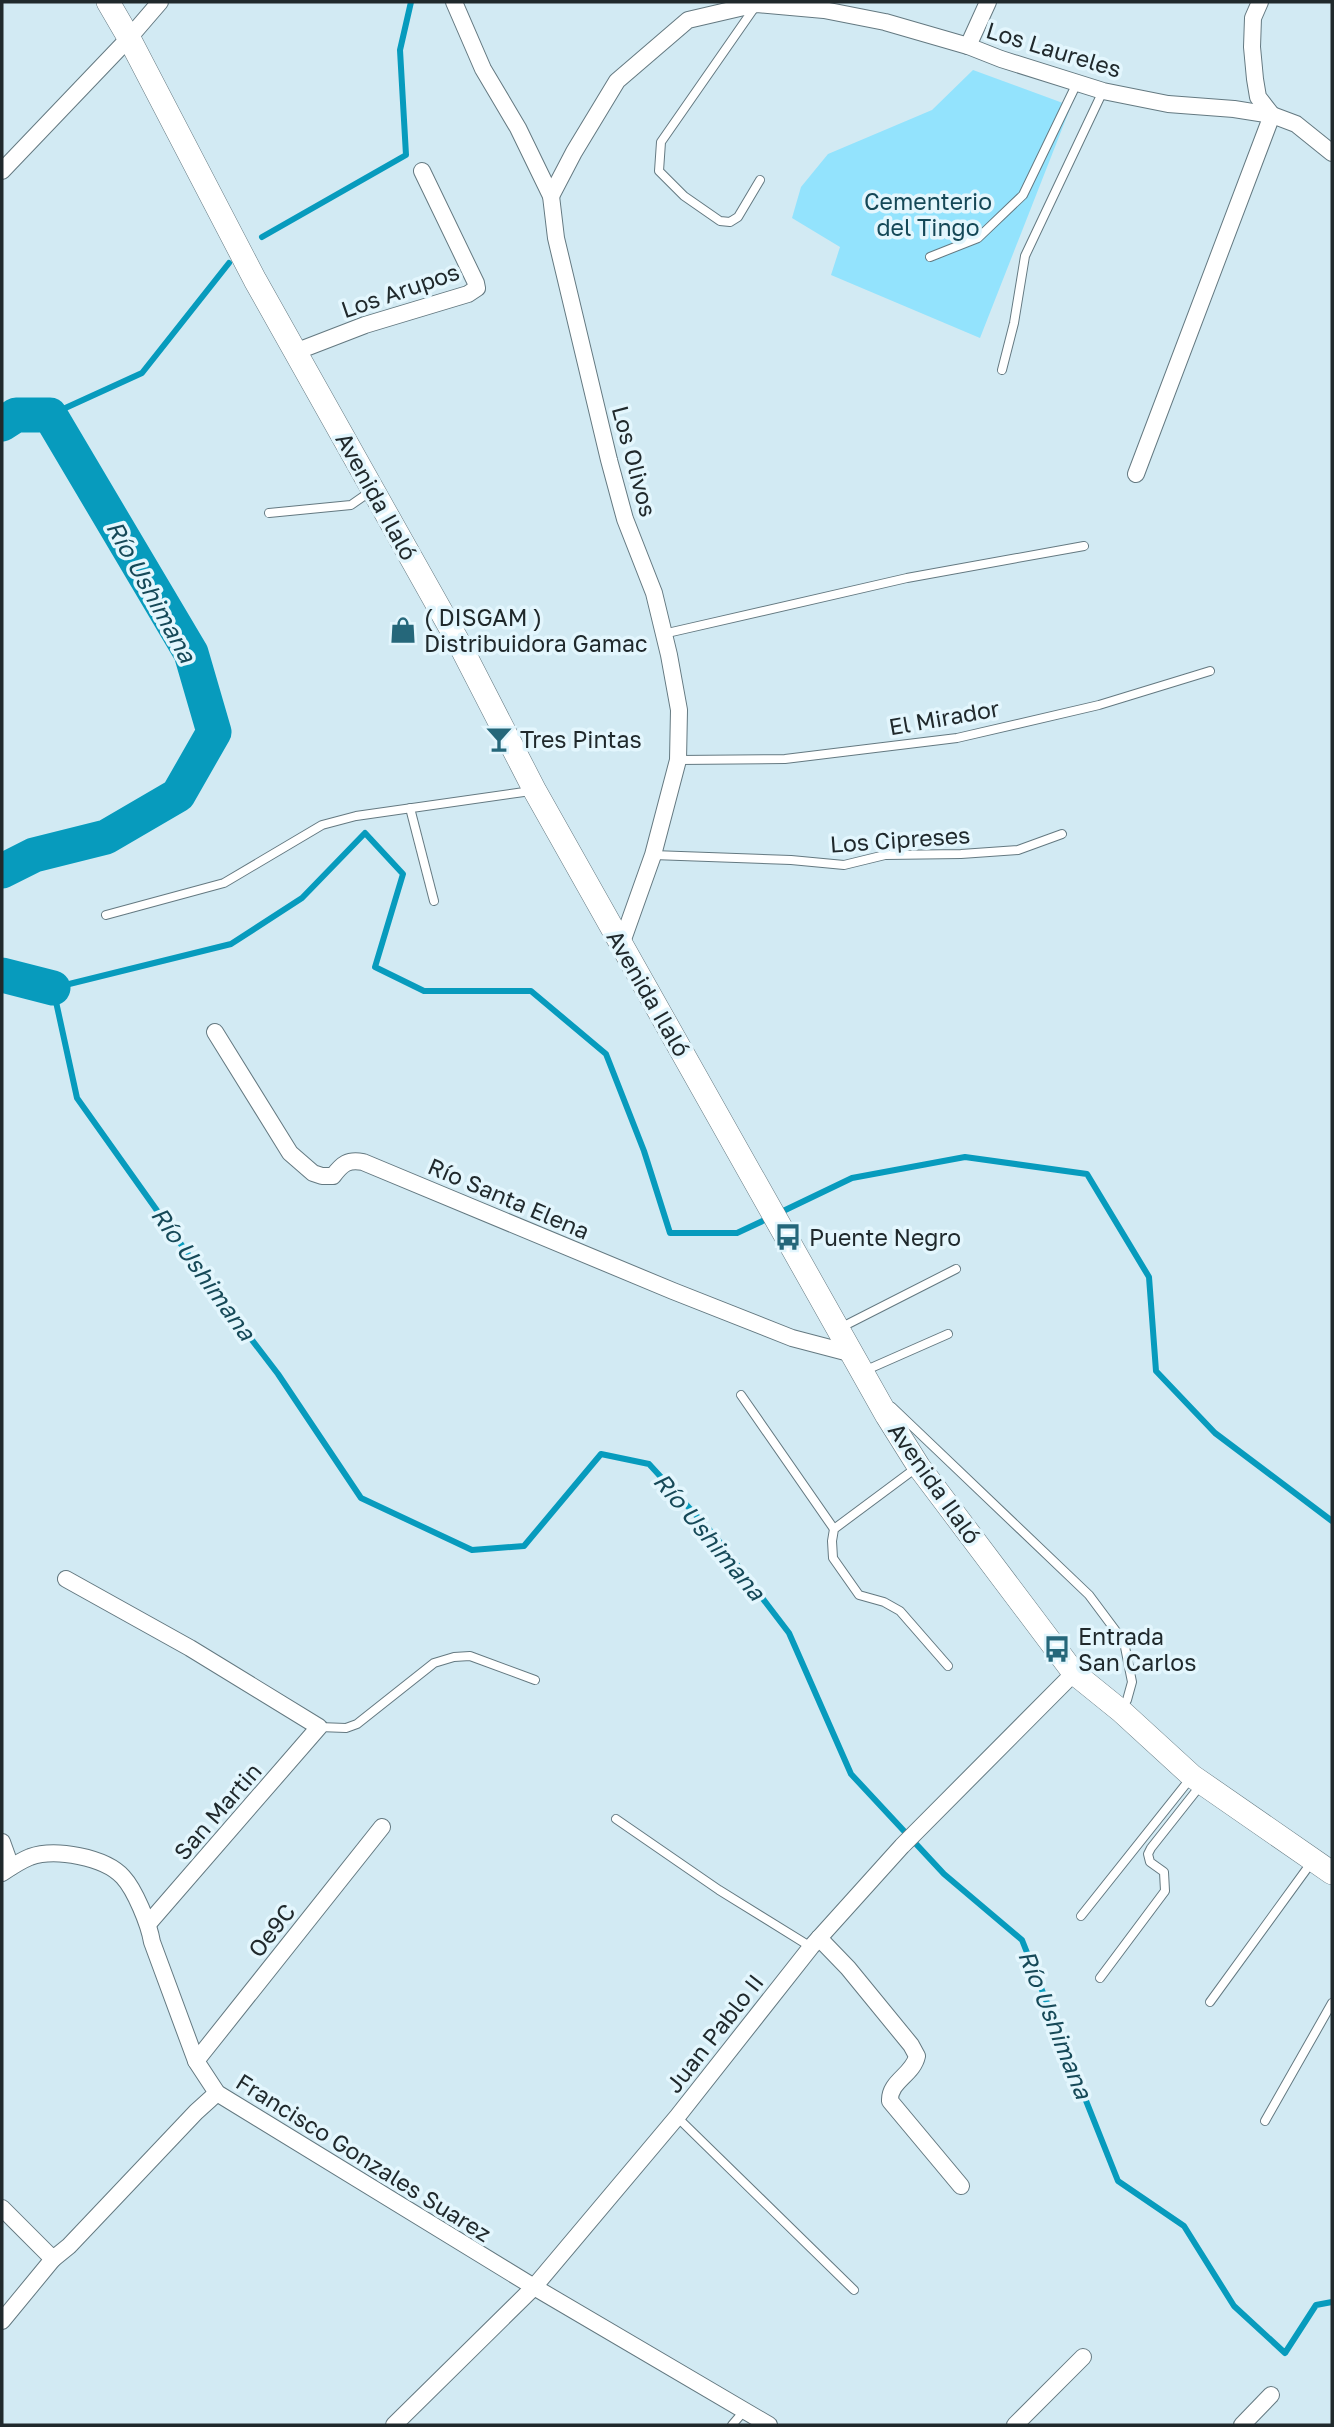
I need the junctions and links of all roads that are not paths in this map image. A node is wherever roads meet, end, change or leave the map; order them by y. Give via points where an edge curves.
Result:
1 (108, 2) edge
2 (160, 2) edge
3 (454, 2) edge
4 (988, 2) edge
5 (1260, 2) edge
6 (757, 4) junction
7 (826, 6) edge
8 (129, 38) junction
9 (968, 46) junction
10 (1077, 83) junction
11 (1102, 91) junction
12 (1272, 115) junction
13 (1332, 153) edge
14 (2, 171) edge
15 (422, 171) dead end
16 (760, 180) dead end
17 (551, 196) junction
18 (930, 257) dead end
19 (295, 352) junction
20 (1002, 370) dead end
21 (1136, 474) dead end
22 (374, 490) junction
23 (269, 513) dead end
24 (1084, 546) dead end
25 (663, 634) junction
26 (1210, 671) dead end
27 (678, 760) junction
28 (535, 790) junction
29 (410, 808) junction
30 (1062, 834) dead end
31 (653, 855) junction
32 (434, 901) dead end
33 (106, 915) dead end
34 (621, 945) junction
35 (215, 1032) dead end
36 (956, 1269) dead end
37 (839, 1329) junction
38 (948, 1334) dead end
39 (863, 1371) junction
40 (740, 1395) dead end
41 (919, 1467) junction
42 (834, 1529) junction
43 (66, 1579) dead end
44 (948, 1666) dead end
45 (1074, 1673) junction
46 (535, 1680) dead end
47 (1121, 1711) junction
48 (319, 1727) junction
49 (1197, 1780) junction
50 (616, 1819) dead end
51 (382, 1827) dead end
52 (2, 1842) edge
53 (1323, 1866) edge
54 (6, 1870) edge
55 (1081, 1916) dead end
56 (148, 1924) junction
57 (815, 1943) junction
58 (1100, 1978) dead end
59 (1210, 2002) dead end
60 (1332, 2003) edge
61 (196, 2061) junction
62 (217, 2093) junction
63 (677, 2118) junction
64 (1265, 2121) dead end
65 (961, 2186) dead end
66 (2, 2208) edge
67 (53, 2259) junction
68 (534, 2287) junction
69 (854, 2290) dead end
70 (2, 2321) edge
71 (1083, 2357) dead end
72 (1271, 2395) dead end
73 (744, 2411) junction
74 (394, 2425) edge
75 (732, 2425) edge
76 (769, 2425) edge
77 (1015, 2425) edge
78 (1242, 2425) edge

1 - 8 main road, Avenida Ilaló
2 - 8 street
3 - 17 street, Los Olivos via 483,69
4 - 9 street
5 - 12 street via 1253,18 1255,79 1258,97
6 - 7 street, Los Laureles
6 - 16 lane via 661,142 659,171 684,196 720,221 730,222 738,217
6 - 17 street, Los Laureles via 688,20 617,81
7 - 9 street, Los Laureles
8 - 14 street
8 - 19 main road, Avenida Ilaló
9 - 10 street, Los Laureles
10 - 11 street, Los Laureles
10 - 18 lane via 1023,195 978,238
11 - 12 street, Los Laureles via 1168,104
11 - 20 lane via 1025,256
12 - 13 street, Los Laureles via 1296,124
12 - 21 street
15 - 19 street, Los Arupos via 477,288
17 - 25 street, Los Olivos via 556,238 609,460 625,519 654,593
19 - 22 main road, Avenida Ilaló
22 - 23 lane via 351,505
22 - 28 main road, Avenida Ilaló
24 - 25 lane via 907,578
25 - 27 street, Los Olivos via 679,710
26 - 27 lane, El Mirador via 1099,705 957,738 785,759
27 - 31 street, Los Olivos
28 - 29 lane
28 - 34 main road, Avenida Ilaló
29 - 32 lane
29 - 33 lane via 321,825 224,883
30 - 31 lane, Los Cipreses via 1018,850 885,855 844,865
31 - 34 street, Los Olivos
34 - 37 main road, Avenida Ilaló
35 - 39 street, Río Santa Elena via 290,1153 313,1173 332,1175 351,1160 363,1162
36 - 37 lane
37 - 39 main road, Avenida Ilaló
38 - 39 lane
39 - 41 main road, Avenida Ilaló
39 - 47 lane via 1097,1605 1124,1642 1130,1664 1132,1682
40 - 42 lane
41 - 42 lane
41 - 45 main road, Avenida Ilaló
42 - 44 lane via 833,1558 859,1595 900,1611
43 - 48 street
45 - 47 main road, Avenida Ilaló
45 - 57 street, Juan Pablo II via 921,1826
46 - 48 lane via 470,1656 454,1657 434,1663 358,1724
47 - 49 main road, Avenida Ilaló
48 - 56 street, San Martin
49 - 53 main road, Avenida Ilaló
49 - 55 lane
49 - 58 lane via 1149,1854 1150,1862 1164,1872 1165,1891
50 - 57 lane via 719,1890
51 - 61 street, Oe9C
52 - 54 street
53 - 59 lane
54 - 56 street, Francisco Gonzales Suarez via 33,1856 68,1853 97,1861 123,1876
56 - 61 street, Francisco Gonzales Suarez
57 - 63 street, Juan Pablo II
57 - 65 street via 848,1968 911,2045 917,2056 915,2064 892,2088 890,2101
60 - 64 lane
61 - 62 street, Francisco Gonzales Suarez
62 - 67 street
62 - 68 street, Francisco Gonzales Suarez
63 - 68 street, Juan Pablo II
63 - 69 lane
66 - 67 street
67 - 70 street
68 - 73 street, Francisco Gonzales Suarez
68 - 74 street, Juan Pablo II
71 - 77 street
72 - 78 street
73 - 75 lane
73 - 76 street, Francisco Gonzales Suarez

